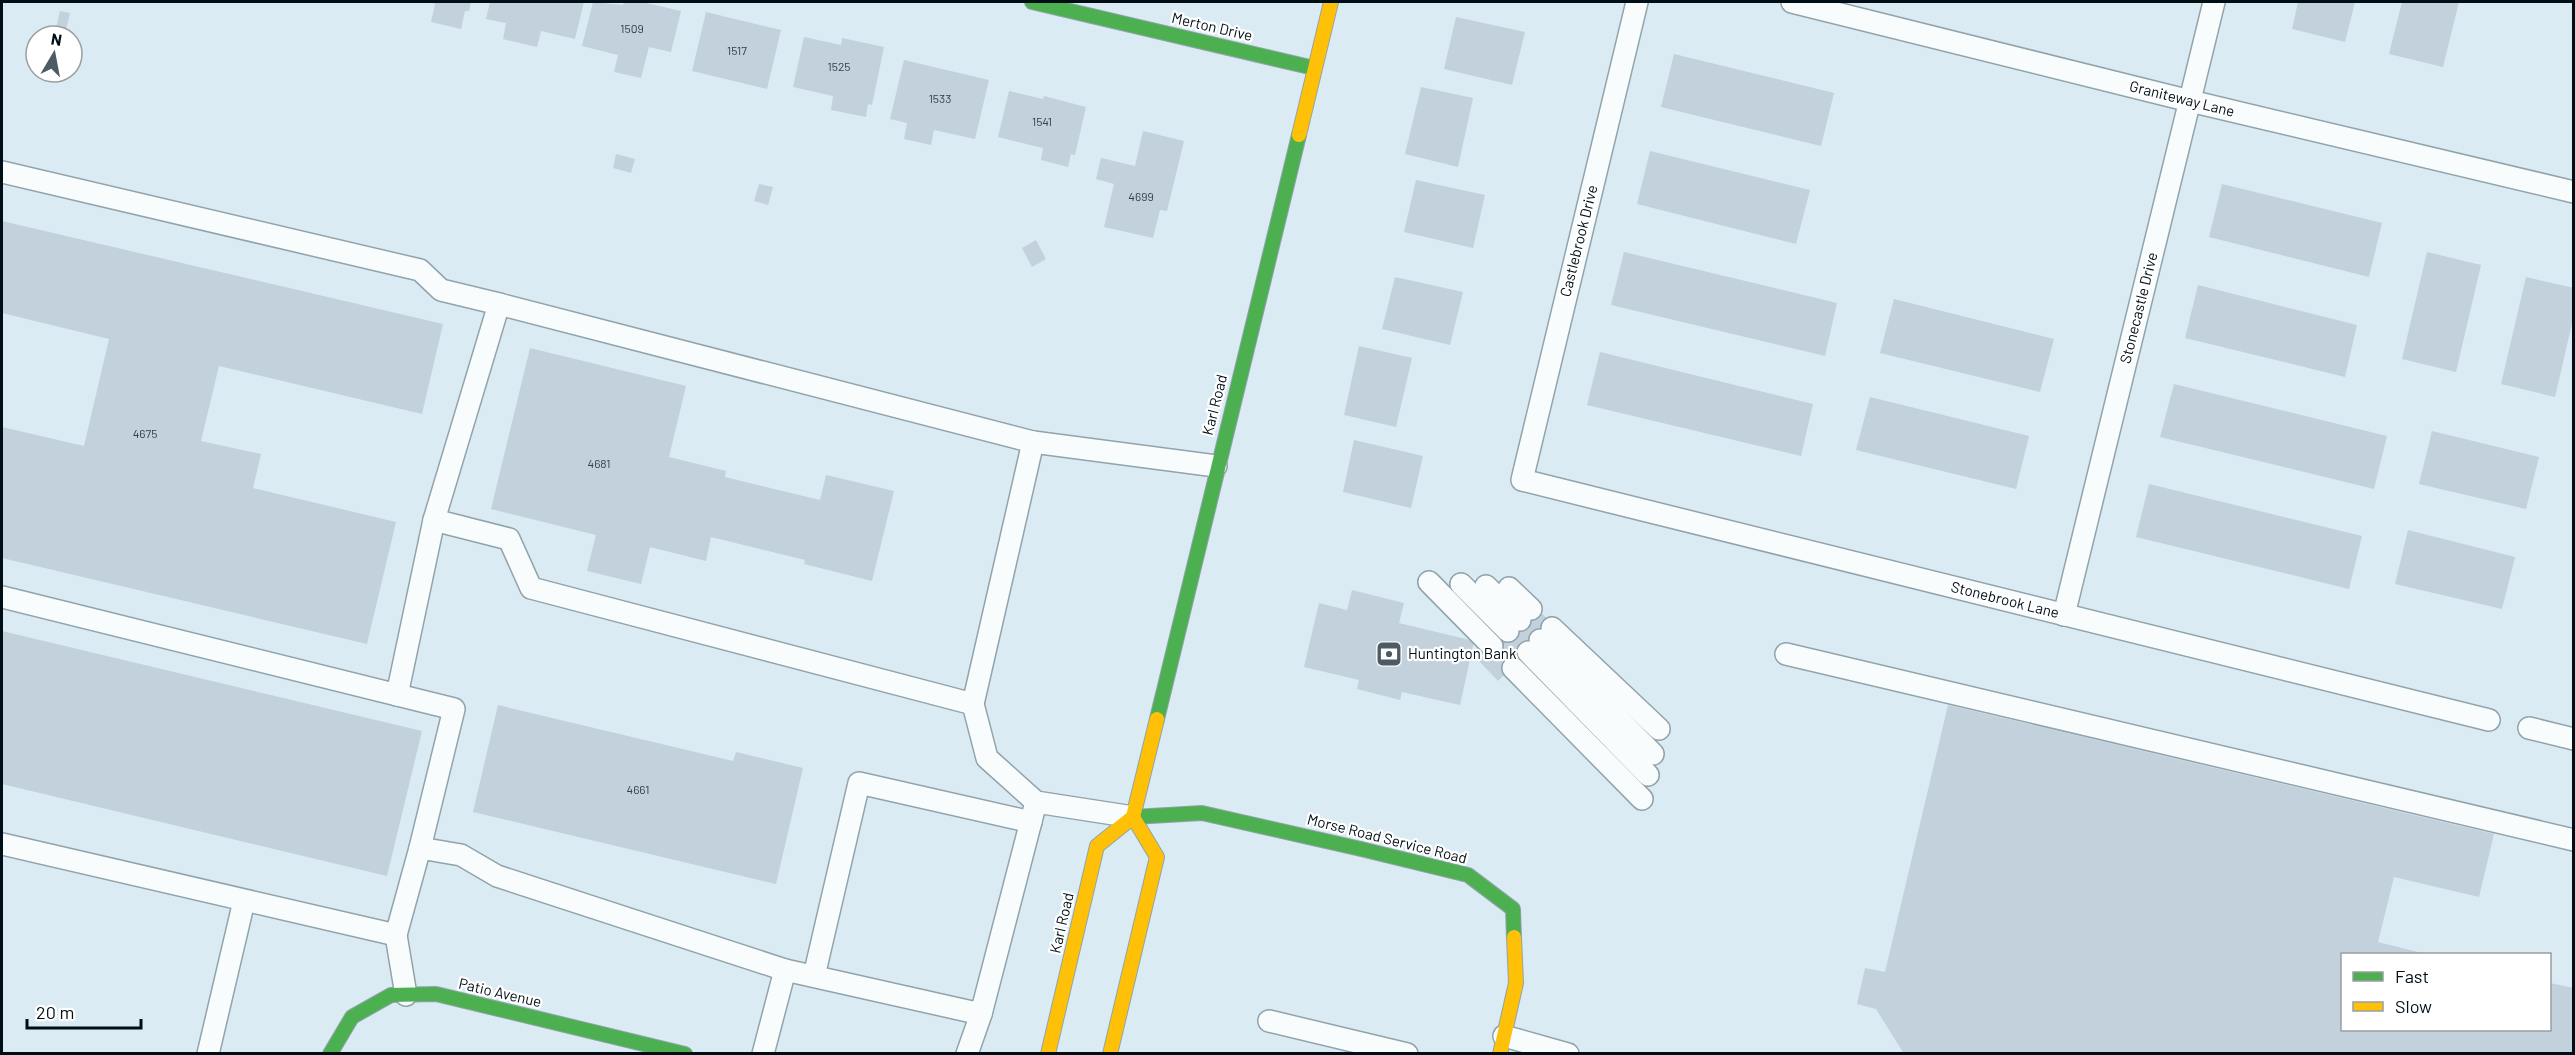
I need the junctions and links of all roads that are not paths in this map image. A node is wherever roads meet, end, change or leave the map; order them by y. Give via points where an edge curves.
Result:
1 (1032, 2) edge
2 (1331, 2) edge
3 (1637, 2) edge
4 (1792, 2) edge
5 (2214, 2) edge
6 (1314, 68) junction
7 (2190, 101) junction
8 (2, 172) edge
9 (2574, 192) edge
10 (499, 304) junction
11 (1033, 442) junction
12 (1216, 466) junction
13 (1522, 480) joint
14 (434, 520) junction
15 (1429, 582) dead end
16 (1461, 584) dead end
17 (1486, 586) dead end
18 (1509, 588) dead end
19 (2, 597) edge
20 (2064, 615) junction
21 (1519, 620) junction
22 (1540, 640) junction
23 (1492, 646) dead end
24 (1786, 654) dead end
25 (1513, 668) dead end
26 (397, 695) junction
27 (973, 704) junction
28 (2489, 720) dead end
29 (2529, 728) dead end
30 (1659, 729) dead end
31 (2574, 739) edge
32 (1653, 754) dead end
33 (1648, 775) dead end
34 (1642, 799) dead end
35 (1033, 812) junction
36 (1133, 817) junction
37 (2574, 840) edge
38 (2, 844) edge
39 (420, 848) junction
40 (244, 901) junction
41 (396, 935) junction
42 (785, 970) junction
43 (814, 976) junction
44 (406, 995) junction
45 (981, 1014) junction
46 (1269, 1021) dead end
47 (1502, 1045) edge
48 (623, 1046) edge
49 (208, 1053) edge
50 (330, 1053) edge
51 (685, 1053) edge
52 (763, 1053) edge
53 (967, 1053) edge
54 (1048, 1053) edge
55 (1110, 1053) edge
56 (1407, 1053) edge
57 (1568, 1053) edge

1 - 6 main road, Merton Drive
2 - 6 main road, Karl Road
3 - 13 lane, Castlebrook Drive
4 - 7 lane, Graniteway Lane
5 - 7 lane, Stonecastle Drive
6 - 12 main road, Karl Road
7 - 9 lane, Graniteway Lane
7 - 20 lane, Stonecastle Drive
8 - 10 lane via 420,270 441,290
10 - 11 lane
10 - 14 lane
11 - 12 lane
11 - 27 lane
12 - 36 main road, Karl Road
13 - 20 lane, Stonebrook Lane
14 - 26 lane
14 - 27 lane via 509,539 531,588
15 - 23 lane
16 - 21 lane
17 - 21 lane
18 - 21 lane
19 - 26 lane
20 - 28 lane, Stonebrook Lane
22 - 30 lane
22 - 32 lane
22 - 33 lane
24 - 37 lane
25 - 34 lane
26 - 39 lane via 454,710
27 - 35 lane via 987,758
29 - 31 lane
35 - 36 lane
35 - 43 lane via 859,783
35 - 45 lane
36 - 47 main road, Morse Road Service Road via 1202,813 1468,875 1513,909 1516,983
36 - 54 main road, Karl Road via 1097,846
36 - 55 main road via 1157,857
38 - 40 lane
39 - 41 lane
39 - 42 lane via 460,855 497,876
40 - 41 lane
40 - 49 lane
41 - 44 lane
42 - 43 lane
42 - 52 lane
43 - 45 lane
44 - 48 main road, Patio Avenue via 436,994
44 - 50 main road, Patio Avenue via 391,995 352,1017
45 - 53 lane
46 - 56 lane
47 - 57 lane
48 - 51 main road, Patio Avenue

